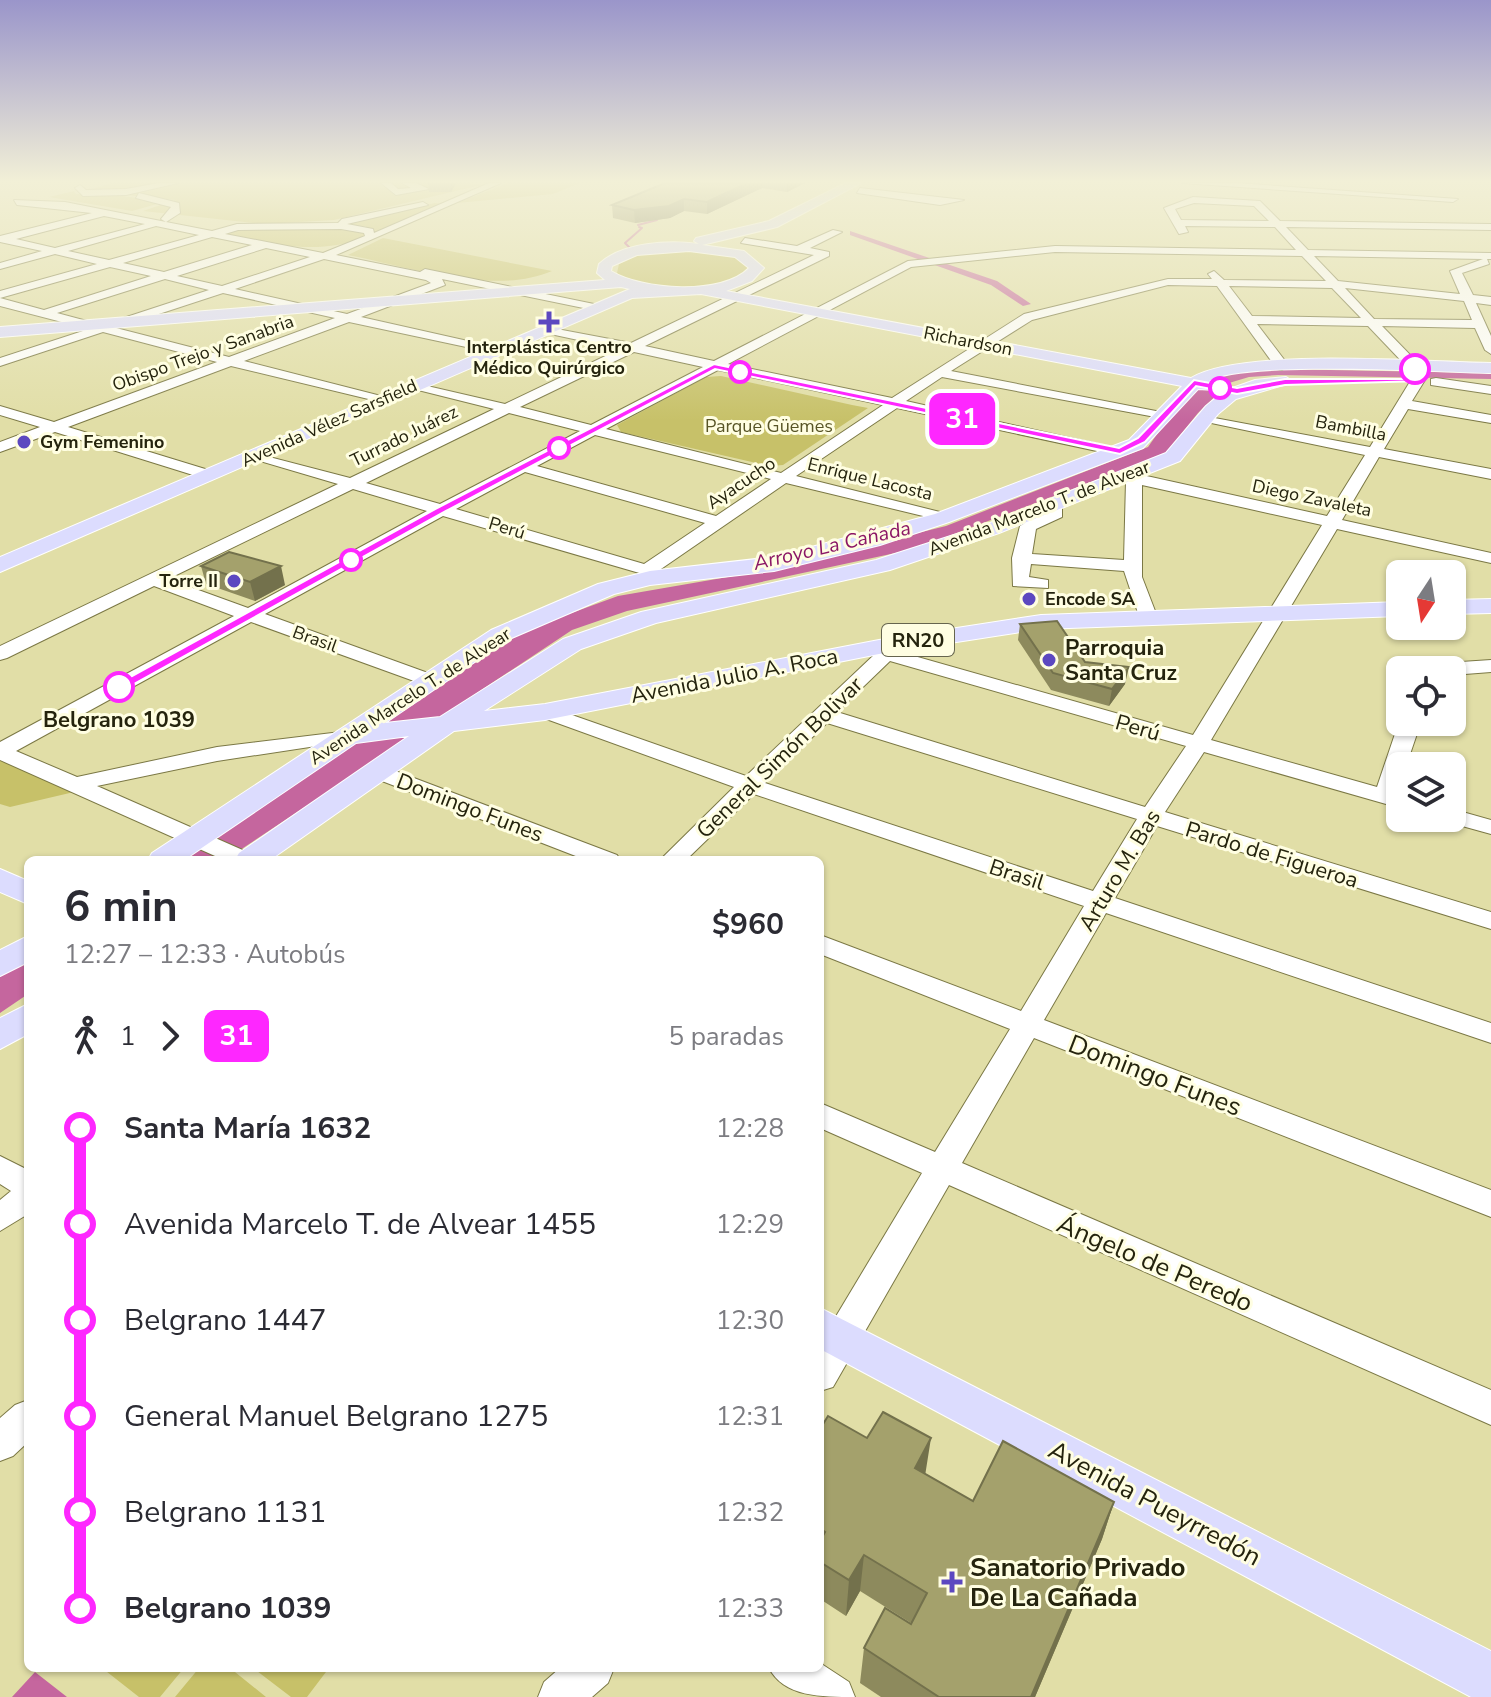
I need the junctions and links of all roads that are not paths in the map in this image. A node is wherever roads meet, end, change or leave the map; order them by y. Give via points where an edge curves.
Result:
1 (105, 262) edge
2 (211, 262) edge
3 (306, 262) edge
4 (354, 262) edge
5 (379, 262) edge
6 (601, 262) edge
7 (610, 262) edge
8 (754, 262) edge
9 (809, 262) edge
10 (915, 262) edge
11 (1205, 262) edge
12 (1316, 262) edge
13 (1484, 262) edge
14 (109, 263) junction
15 (166, 276) junction
16 (618, 283) junction
17 (1220, 283) junction
18 (1337, 285) junction
19 (496, 287) junction
20 (222, 289) junction
21 (660, 290) junction
22 (700, 290) junction
23 (418, 292) junction
24 (0, 295) edge
25 (739, 297) junction
26 (1464, 297) junction
27 (400, 298) junction
28 (1491, 301) edge
29 (0, 302) edge
30 (289, 305) junction
31 (594, 308) junction
32 (814, 312) junction
33 (45, 313) junction
34 (145, 314) junction
35 (348, 319) junction
36 (1248, 320) junction
37 (126, 321) junction
38 (1372, 322) junction
39 (89, 324) junction
40 (1477, 324) junction
41 (0, 329) edge
42 (545, 329) junction
43 (984, 344) junction
44 (630, 348) junction
45 (1491, 350) edge
46 (494, 351) junction
47 (233, 361) junction
48 (0, 362) edge
49 (1282, 366) junction
50 (714, 367) junction
51 (1491, 368) edge
52 (942, 373) junction
53 (1420, 377) junction
54 (1491, 382) edge
55 (1198, 384) junction
56 (415, 385) junction
57 (1231, 390) junction
58 (1491, 390) edge
59 (380, 400) junction
60 (894, 404) junction
61 (1404, 404) junction
62 (508, 409) junction
63 (0, 410) edge
64 (1161, 416) junction
65 (1491, 419) edge
66 (1204, 420) junction
67 (54, 426) junction
68 (592, 430) junction
69 (0, 447) edge
70 (1120, 451) junction
71 (1374, 452) junction
72 (255, 455) junction
73 (524, 467) junction
74 (1491, 474) edge
75 (209, 475) junction
76 (784, 478) junction
77 (1129, 478) junction
78 (354, 482) junction
79 (443, 509) junction
80 (1056, 513) dead end
81 (942, 518) junction
82 (719, 522) junction
83 (1330, 522) junction
84 (1021, 558) junction
85 (1491, 558) edge
86 (0, 565) edge
87 (1132, 566) junction
88 (656, 573) junction
89 (153, 580) junction
90 (1042, 584) dead end
91 (1491, 606) edge
92 (1466, 607) edge
93 (1386, 609) edge
94 (1276, 613) junction
95 (251, 616) junction
96 (1148, 616) junction
97 (882, 650) junction
98 (0, 654) edge
99 (1491, 666) edge
100 (1466, 668) edge
101 (432, 681) junction
102 (545, 712) junction
103 (824, 715) junction
104 (443, 725) junction
105 (349, 735) junction
106 (1198, 744) junction
107 (0, 752) edge
108 (377, 771) junction
109 (73, 785) junction
110 (752, 786) junction
111 (1386, 797) edge
112 (1150, 817) junction
113 (1466, 820) edge
114 (1491, 827) edge
115 (197, 838) junction
116 (169, 856) edge
117 (239, 856) edge
118 (254, 856) edge
119 (598, 856) edge
120 (676, 856) edge
121 (0, 879) edge
122 (24, 892) edge
123 (1100, 901) junction
124 (1491, 921) edge
125 (824, 946) edge
126 (24, 950) edge
127 (0, 965) edge
128 (24, 1019) edge
129 (1028, 1026) junction
130 (1491, 1033) edge
131 (0, 1036) edge
132 (824, 1117) edge
133 (0, 1168) edge
134 (940, 1170) junction
135 (24, 1183) edge
136 (24, 1199) edge
137 (1491, 1204) edge
138 (0, 1218) edge
139 (827, 1347) edge
140 (1491, 1408) edge
141 (24, 1421) edge
142 (0, 1443) edge
143 (588, 1672) edge
144 (796, 1672) edge
145 (1491, 1679) edge
146 (559, 1697) edge
147 (834, 1697) edge

1 - 14 street
2 - 15 street
3 - 20 street
4 - 23 street via 441,281
5 - 19 street
6 - 19 main road
7 - 16 main road via 604,273
8 - 22 main road via 755,273 740,282
9 - 25 street, Turrado Juárez
10 - 32 street
11 - 17 street
12 - 18 street
13 - 26 street via 1456,269
14 - 15 street
14 - 24 street
15 - 20 street
15 - 33 street
16 - 19 main road
16 - 21 main road
17 - 18 street, Ayacucho
17 - 36 street
17 - 43 street, Ayacucho via 1162,283 1044,312
18 - 26 street, Ayacucho
18 - 38 street
19 - 23 main road
19 - 27 main road
19 - 31 street
20 - 30 street
20 - 34 street
21 - 22 main road
21 - 31 main road, Avenida Vélez Sarsfield via 629,294
22 - 25 main road, Richardson
23 - 27 street, Obispo Trejo y Sanabria
23 - 30 main road
25 - 32 main road, Richardson
25 - 44 street, Turrado Juárez
26 - 28 street, Ayacucho
26 - 40 street
27 - 30 main road
27 - 35 street, Obispo Trejo y Sanabria
29 - 33 street
30 - 34 main road
30 - 35 street
30 - 37 main road
31 - 42 main road, Avenida Vélez Sarsfield
32 - 43 main road, Richardson
32 - 50 street
33 - 39 street
34 - 37 street
34 - 39 main road
35 - 46 street
35 - 47 street, Obispo Trejo y Sanabria
36 - 38 street
36 - 49 street
37 - 39 main road
38 - 40 street
38 - 53 street
39 - 41 main road
39 - 47 street
39 - 48 street
40 - 45 street
42 - 44 street
42 - 46 main road, Avenida Vélez Sarsfield
43 - 52 street, Ayacucho
43 - 55 main road, Richardson
44 - 50 street
44 - 62 street, Turrado Juárez
46 - 56 main road, Avenida Vélez Sarsfield
47 - 59 street
47 - 67 street, Obispo Trejo y Sanabria
49 - 53 main road, Avenida Marcelo T. de Alvear
49 - 55 main road, Avenida Marcelo T. de Alvear via 1222,370
50 - 60 street
50 - 68 street
51 - 53 main road, Avenida Marcelo T. de Alvear
52 - 60 street, Ayacucho
52 - 64 street
53 - 54 main road, Avenida Marcelo T. de Alvear
53 - 57 main road, Avenida Marcelo T. de Alvear via 1285,382
53 - 58 street
53 - 61 street, Arturo M. Bas
55 - 57 main road, Richardson
55 - 64 main road, Avenida Marcelo T. de Alvear
56 - 59 main road, Avenida Vélez Sarsfield
56 - 62 street, Enrique Lacosta
57 - 66 main road, Avenida Marcelo T. de Alvear
59 - 72 main road, Avenida Vélez Sarsfield
60 - 70 street
60 - 76 street, Ayacucho
61 - 65 street
61 - 71 street, Arturo M. Bas
62 - 68 street, Enrique Lacosta
62 - 78 street, Turrado Juárez
63 - 67 street
64 - 70 main road, Avenida Marcelo T. de Alvear via 1141,440
66 - 71 street, Bambilla
66 - 77 main road, Avenida Marcelo T. de Alvear via 1173,457
67 - 69 street, Obispo Trejo y Sanabria
67 - 75 street
68 - 73 street
68 - 76 street, Enrique Lacosta
70 - 81 main road, Avenida Marcelo T. de Alvear
71 - 74 street, Bambilla
71 - 83 street, Arturo M. Bas
72 - 75 main road, Avenida Vélez Sarsfield
72 - 78 street, Perú
73 - 79 street
73 - 82 street
75 - 86 main road, Avenida Vélez Sarsfield
76 - 81 street, Enrique Lacosta
76 - 82 street, Ayacucho
77 - 83 street, Diego Zavaleta
77 - 87 street
77 - 104 main road, Avenida Marcelo T. de Alvear via 901,560 601,632 555,653
78 - 79 street, Perú
78 - 89 street, Turrado Juárez
79 - 88 street, Perú
79 - 95 street
80 - 84 street via 1028,526
81 - 88 main road, Avenida Marcelo T. de Alvear via 774,564
82 - 88 street, Ayacucho
83 - 85 street, Diego Zavaleta
83 - 94 street, Arturo M. Bas
84 - 87 street
84 - 90 street via 1019,582
87 - 96 street
88 - 101 main road, Avenida Marcelo T. de Alvear via 522,623
89 - 95 street, Brasil
89 - 98 street, Turrado Juárez
91 - 92 main road
93 - 94 main road, Avenida Julio A. Roca / RN20
94 - 96 main road, Avenida Julio A. Roca / RN20
94 - 106 street, Arturo M. Bas
95 - 101 street, Brasil
95 - 107 street
96 - 97 main road, Avenida Julio A. Roca / RN20 via 1041,622
97 - 102 main road, Avenida Julio A. Roca / RN20
97 - 103 street, General Simón Bolivar
97 - 106 street, Perú
99 - 100 street
101 - 105 main road, Avenida Marcelo T. de Alvear
102 - 104 main road, Avenida Julio A. Roca / RN20
102 - 110 street, Brasil
103 - 110 street, General Simón Bolivar
103 - 112 street, Pardo de Figueroa
104 - 105 main road, Avenida Julio A. Roca / RN20
104 - 108 main road, Avenida Marcelo T. de Alvear
105 - 109 street, Avenida Julio A. Roca via 217,754
105 - 115 main road, Avenida Marcelo T. de Alvear
106 - 111 street, Perú
106 - 112 street, Arturo M. Bas
107 - 109 street
108 - 118 main road, Avenida Marcelo T. de Alvear
108 - 119 street, Domingo Funes
109 - 115 street
110 - 120 street, General Simón Bolivar
110 - 123 street, Brasil
112 - 123 street, Arturo M. Bas
112 - 124 street, Pardo de Figueroa
113 - 114 street
115 - 116 main road, Avenida Marcelo T. de Alvear
115 - 117 street
121 - 122 main road
123 - 129 street, Arturo M. Bas
123 - 130 street, Brasil
125 - 129 street, Domingo Funes
126 - 127 main road
128 - 131 main road
129 - 134 street, Arturo M. Bas
129 - 137 street, Domingo Funes
132 - 134 street, Ángelo de Peredo
133 - 135 street
134 - 139 street, Arturo M. Bas
134 - 140 street, Ángelo de Peredo
136 - 138 street
139 - 145 main road, Avenida Pueyrredón
141 - 142 street
143 - 146 street
144 - 147 street

